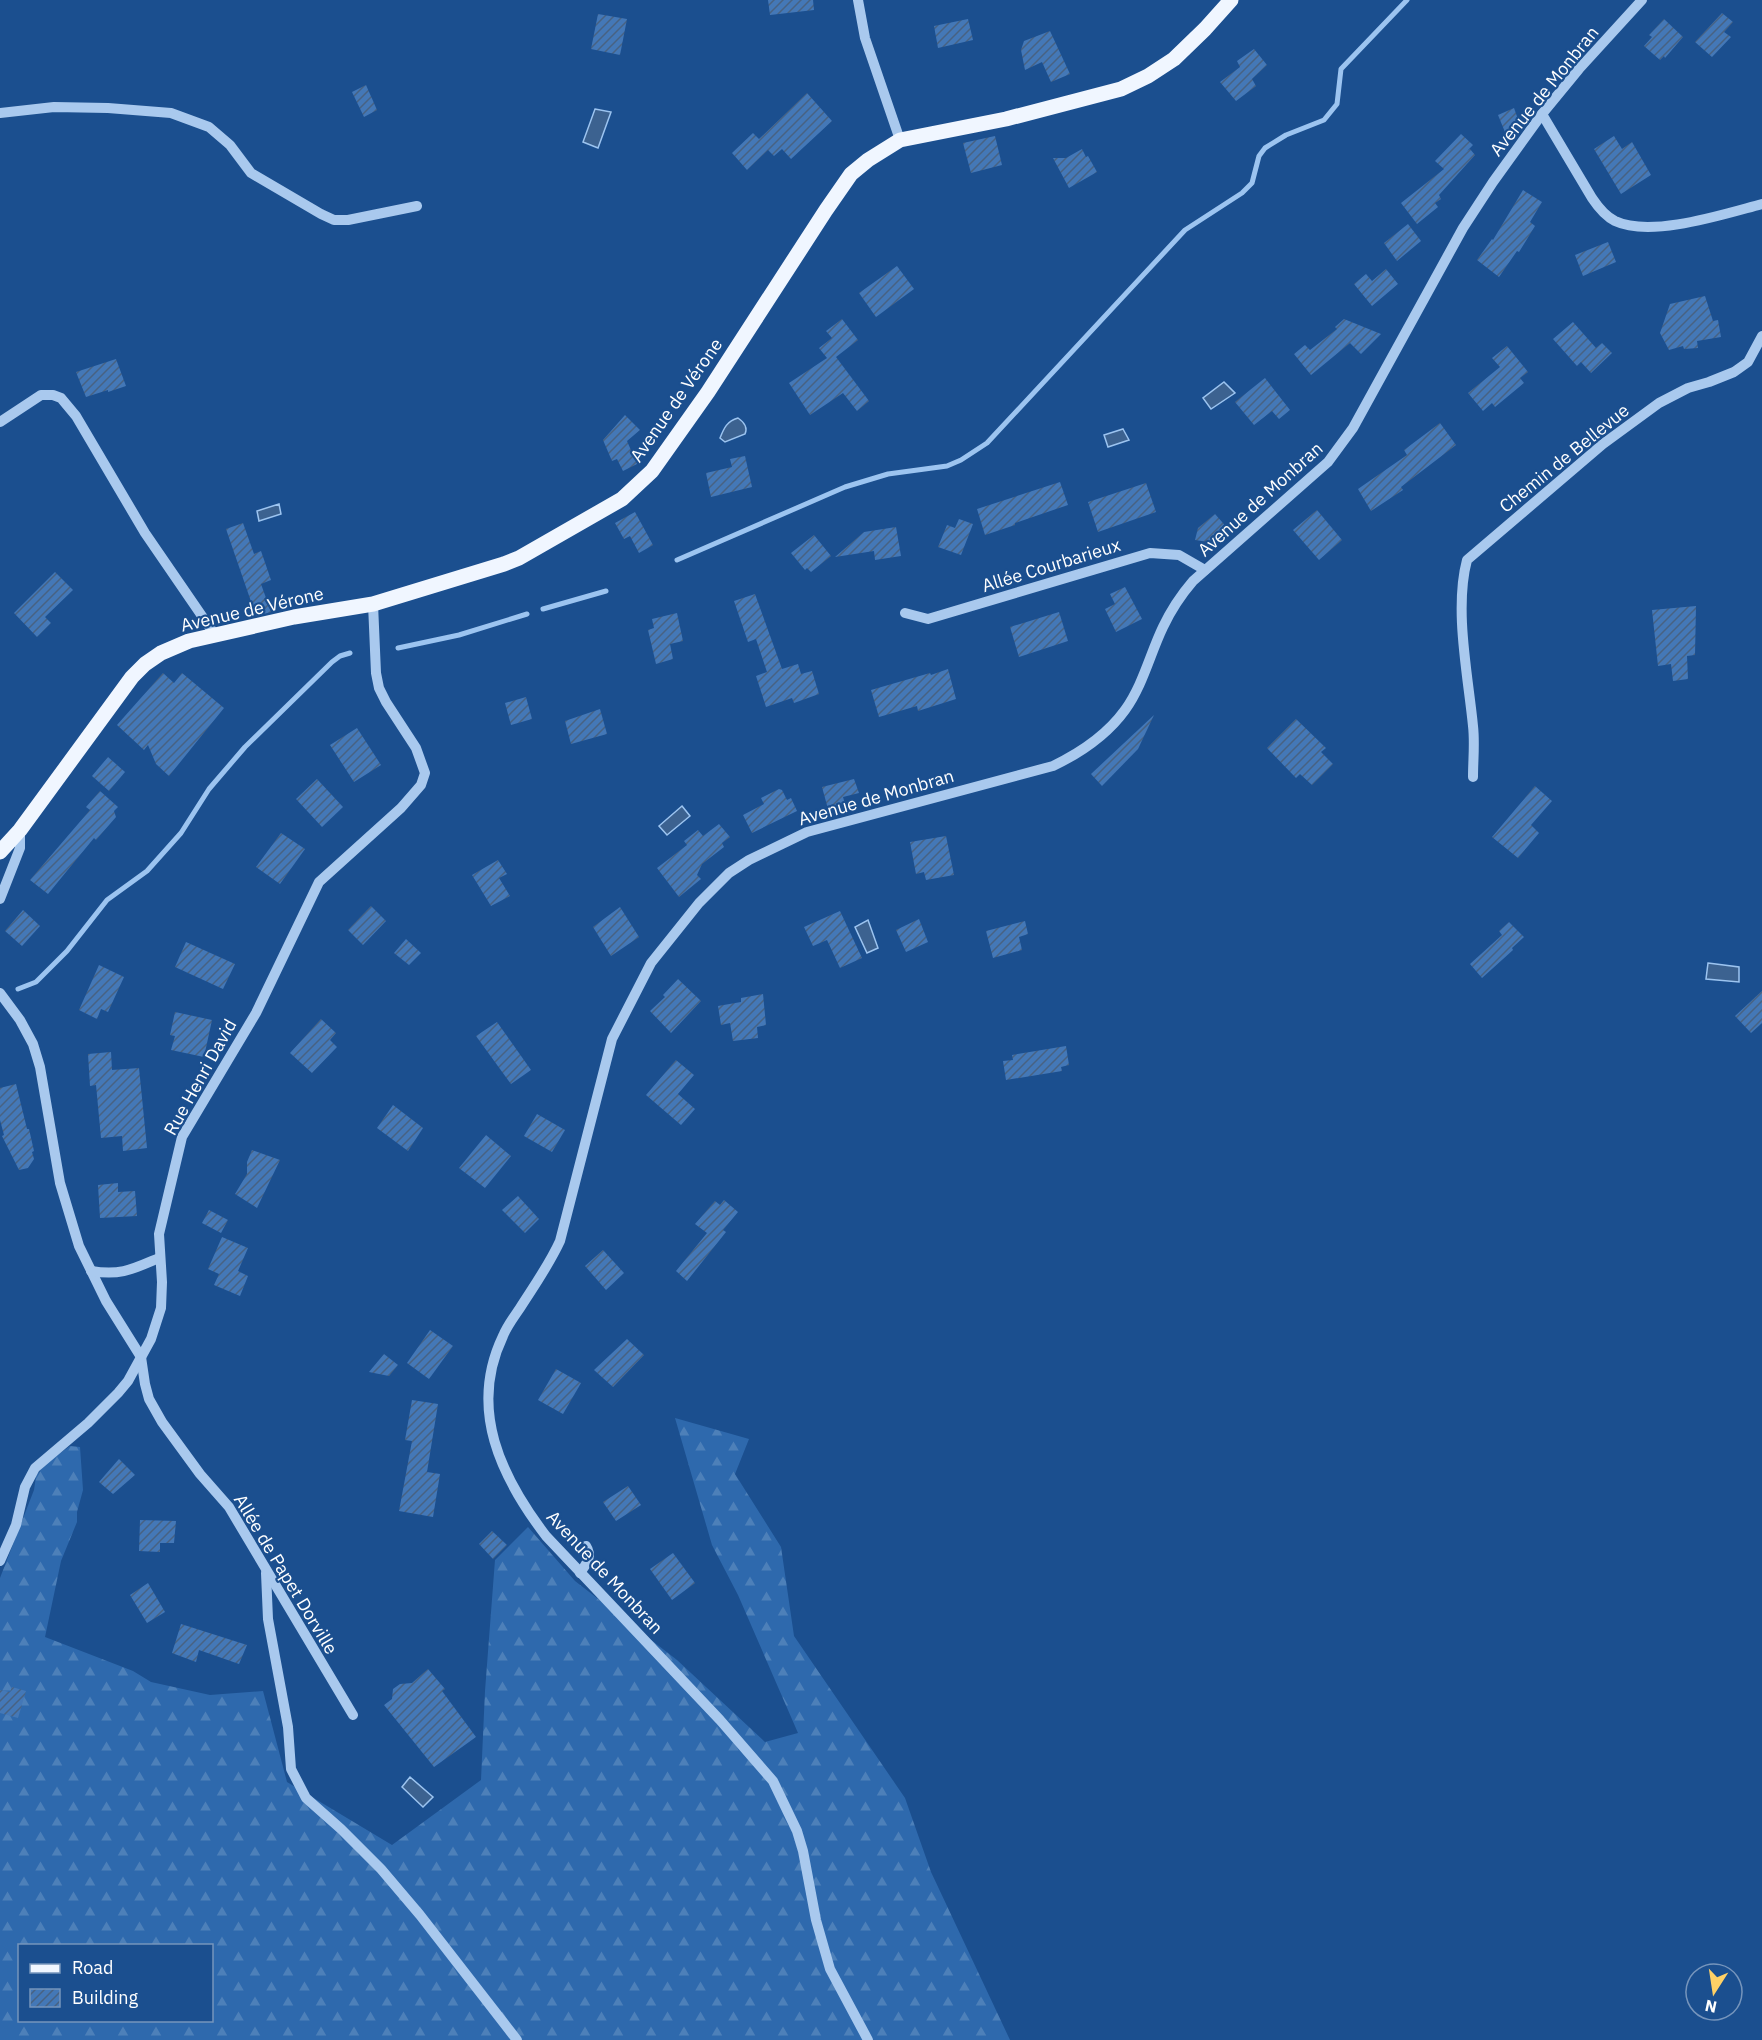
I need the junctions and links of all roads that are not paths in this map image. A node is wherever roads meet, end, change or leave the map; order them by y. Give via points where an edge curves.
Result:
1 (858, 0) edge
2 (1231, 0) edge
3 (1642, 0) edge
4 (0, 114) edge
5 (1542, 114) junction
6 (900, 140) junction
7 (1762, 204) edge
8 (417, 206) dead end
9 (1762, 336) edge
10 (0, 422) edge
11 (1205, 570) junction
12 (374, 604) junction
13 (905, 613) dead end
14 (215, 634) junction
15 (1473, 777) dead end
16 (20, 830) junction
17 (0, 852) edge
18 (0, 899) edge
19 (0, 993) edge
20 (159, 1258) junction
21 (91, 1271) junction
22 (141, 1357) junction
23 (586, 1546) dead end
24 (0, 1561) edge
25 (266, 1570) junction
26 (580, 1573) junction
27 (353, 1715) dead end
28 (517, 2040) edge
29 (868, 2040) edge

1 - 6 street via 865,38
2 - 6 main road, Avenue de Vérone via 1174,58 1121,89 1006,119
3 - 5 street, Avenue de Monbran
4 - 8 street via 54,107 171,113 208,127 230,145 251,173 334,220
5 - 7 street via 1592,198 1621,224 1666,226
5 - 11 street, Avenue de Monbran via 1464,228 1338,450 1294,494
6 - 12 main road, Avenue de Vérone via 851,174 708,392 652,471 622,500 519,558
9 - 15 street, Chemin de Bellevue via 1748,362 1734,372 1659,403 1603,444 1467,560 1462,579 1464,657 1474,729
10 - 14 street via 42,395 61,398 145,533
11 - 13 street, Allée Courbarieux via 1179,555 1150,553 928,619
11 - 26 street, Avenue de Monbran via 1173,607 1125,710 1082,750 1053,766 807,832 749,860 729,873 699,903 651,963 612,1040 560,1241 503,1334 490,1372 488,1412 504,1469 526,1510
12 - 14 main road, Avenue de Vérone
12 - 20 street, Rue Henri David via 379,688 416,748 424,773 421,786 319,882 256,1013 182,1137 159,1234
14 - 16 main road, Avenue de Vérone via 161,653 132,677
16 - 17 main road, Avenue de Vérone
16 - 18 street via 20,848
19 - 21 street via 28,1036 40,1067 60,1183 79,1246
20 - 21 street via 110,1274
20 - 22 street, Rue Henri David via 161,1308
21 - 22 street
22 - 24 street, Rue Henri David via 128,1381 106,1406 35,1468
22 - 25 street, Allée de Papet Dorville via 149,1399 162,1422 229,1507
23 - 26 street via 589,1559
25 - 27 street, Allée de Papet Dorville
25 - 28 street via 268,1618 288,1727 291,1769 306,1798 381,1869
26 - 29 street, Avenue de Monbran via 773,1781 797,1831 830,1968

